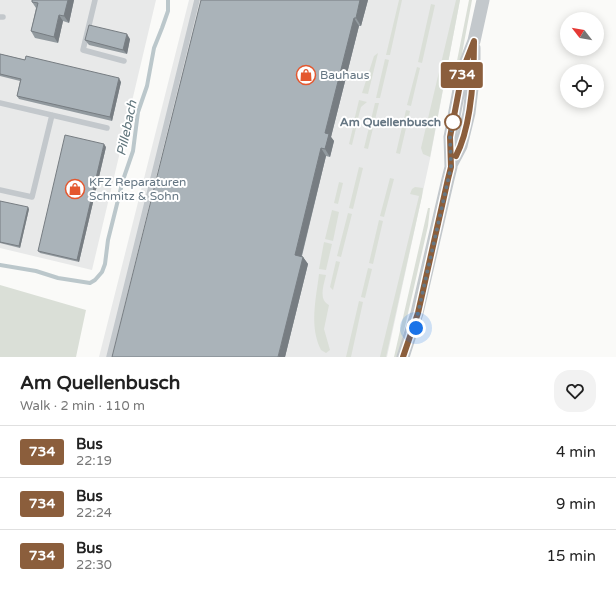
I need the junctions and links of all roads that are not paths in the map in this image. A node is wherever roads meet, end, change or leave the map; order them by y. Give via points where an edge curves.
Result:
1 (95, 0) edge
2 (197, 0) edge
3 (483, 0) edge
4 (124, 61) dead end
5 (0, 102) edge
6 (52, 115) junction
7 (107, 128) dead end
8 (0, 190) edge
9 (418, 313) junction
10 (109, 357) edge
11 (403, 357) edge
12 (413, 357) edge

1 - 4 lane via 83,50
2 - 10 lane
3 - 9 street via 474,41 463,69 450,137 451,167
5 - 6 lane
6 - 7 lane
6 - 8 lane via 32,197
9 - 11 street
9 - 12 street

